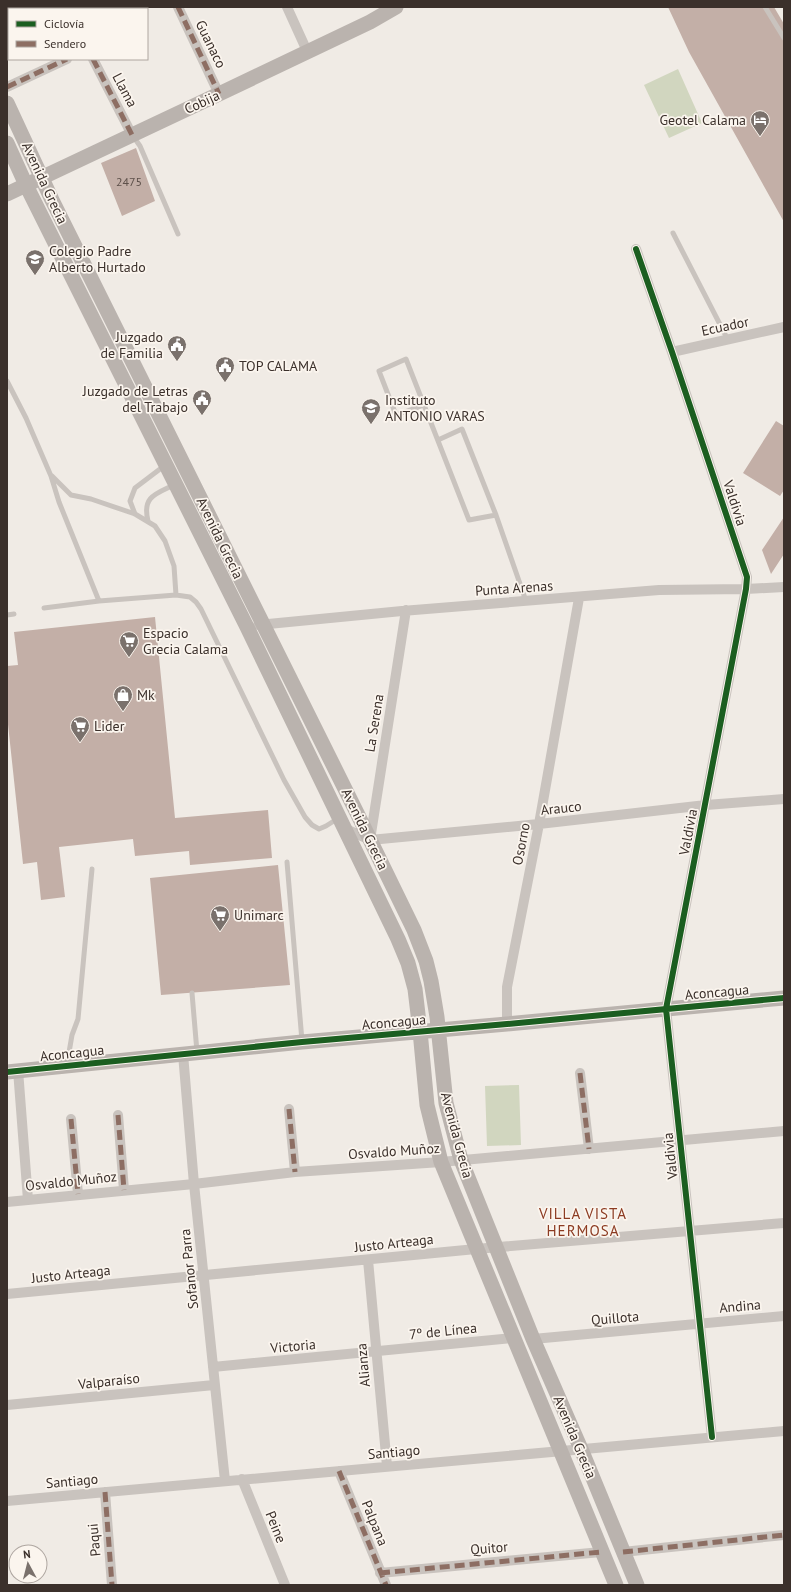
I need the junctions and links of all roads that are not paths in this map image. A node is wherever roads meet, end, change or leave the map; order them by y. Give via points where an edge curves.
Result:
1 (178, 7) edge
2 (287, 7) edge
3 (396, 7) edge
4 (764, 7) edge
5 (784, 38) edge
6 (307, 51) junction
7 (65, 60) edge
8 (94, 60) edge
9 (7, 87) edge
10 (219, 94) junction
11 (7, 103) edge
12 (132, 135) junction
13 (7, 142) edge
14 (42, 178) junction
15 (26, 185) junction
16 (7, 194) edge
17 (673, 233) dead end
18 (178, 234) dead end
19 (636, 249) dead end
20 (784, 327) edge
21 (728, 340) junction
22 (672, 352) junction
23 (7, 381) edge
24 (424, 405) junction
25 (438, 440) junction
26 (165, 465) junction
27 (51, 476) junction
28 (175, 484) junction
29 (135, 514) junction
30 (496, 515) junction
31 (148, 521) junction
32 (784, 586) edge
33 (746, 589) junction
34 (176, 595) junction
35 (578, 598) junction
36 (99, 601) junction
37 (526, 601) junction
38 (44, 608) dead end
39 (406, 610) junction
40 (14, 614) dead end
41 (7, 615) edge
42 (263, 625) junction
43 (247, 627) junction
44 (784, 799) edge
45 (706, 806) junction
46 (342, 823) junction
47 (539, 824) junction
48 (370, 840) junction
49 (287, 862) dead end
50 (92, 869) dead end
51 (192, 993) dead end
52 (784, 998) edge
53 (666, 1009) junction
54 (507, 1024) junction
55 (439, 1030) junction
56 (420, 1031) junction
57 (302, 1042) junction
58 (190, 1053) junction
59 (67, 1066) junction
60 (12, 1071) edge
61 (580, 1073) dead end
62 (290, 1109) dead end
63 (118, 1115) dead end
64 (71, 1119) dead end
65 (784, 1131) edge
66 (680, 1141) junction
67 (589, 1149) junction
68 (461, 1160) junction
69 (441, 1162) junction
70 (295, 1172) junction
71 (194, 1184) junction
72 (124, 1190) junction
73 (78, 1194) junction
74 (28, 1200) junction
75 (7, 1202) edge
76 (784, 1223) edge
77 (690, 1232) junction
78 (495, 1248) junction
79 (476, 1249) junction
80 (368, 1260) junction
81 (203, 1275) junction
82 (7, 1294) edge
83 (784, 1316) edge
84 (699, 1324) junction
85 (513, 1338) junction
86 (533, 1339) junction
87 (376, 1352) junction
88 (213, 1367) junction
89 (214, 1385) junction
90 (7, 1405) edge
91 (784, 1431) edge
92 (712, 1437) junction
93 (581, 1449) junction
94 (560, 1451) junction
95 (387, 1466) junction
96 (339, 1471) junction
97 (242, 1480) junction
98 (225, 1481) junction
99 (105, 1492) junction
100 (7, 1501) edge
101 (784, 1535) edge
102 (601, 1552) junction
103 (623, 1552) junction
104 (380, 1573) junction
105 (112, 1585) edge
106 (285, 1585) edge
107 (386, 1585) edge
108 (616, 1585) edge
109 (637, 1585) edge

1 - 10 street, Guanaco
2 - 6 street
3 - 6 main road, Cobija
4 - 5 lane
6 - 10 main road, Cobija
7 - 9 street
8 - 12 street, Llama
10 - 12 main road, Cobija
11 - 14 main road, Avenida Grecia
12 - 14 main road, Cobija
12 - 18 lane via 140,146
13 - 15 main road, Avenida Grecia
14 - 15 main road, Cobija
14 - 42 main road, Avenida Grecia
15 - 16 main road, Cobija
15 - 26 main road, Avenida Grecia
17 - 21 lane
19 - 22 street, Valdivia
20 - 21 street, Ecuador
21 - 22 street, Ecuador
22 - 33 street, Valdivia via 747,577
23 - 27 lane
24 - 24 lane via 396,415 379,371 406,359
24 - 25 lane
25 - 30 lane via 469,520
25 - 30 lane via 462,429
26 - 28 main road, Avenida Grecia
26 - 29 lane via 135,488 130,501
27 - 29 lane via 71,495
27 - 36 lane
28 - 31 lane via 147,502 145,510
28 - 43 main road, Avenida Grecia
29 - 31 lane
30 - 37 lane
31 - 34 lane via 160,533 169,552 174,566
32 - 33 street, Punta Arenas
33 - 35 street, Punta Arenas via 659,590
33 - 45 street, Valdivia
34 - 36 lane
34 - 46 lane via 190,597 201,609 284,780 305,817 319,828
35 - 37 street, Punta Arenas
35 - 47 street, Osorno
36 - 38 lane
37 - 39 street, Punta Arenas
39 - 42 street, Punta Arenas
39 - 48 street, La Serena
40 - 41 lane
42 - 43 street, Punta Arenas
42 - 48 main road, Avenida Grecia
43 - 46 main road, Avenida Grecia
44 - 45 street, Arauco
45 - 47 street, Arauco
45 - 53 street, Valdivia
46 - 48 street
46 - 56 main road, Avenida Grecia via 408,964 415,988
47 - 48 street, Arauco
47 - 54 street, Osorno via 508,987
48 - 55 main road, Avenida Grecia via 414,930 426,961
49 - 57 lane
50 - 59 lane via 78,1019 72,1035
51 - 58 lane
52 - 53 main road, Aconcagua
53 - 54 main road, Aconcagua
53 - 66 street, Valdivia
54 - 55 main road, Aconcagua
55 - 56 main road, Aconcagua
55 - 68 main road, Avenida Grecia via 446,1103
56 - 57 main road, Aconcagua
56 - 69 main road, Avenida Grecia via 427,1104
57 - 58 main road, Aconcagua
58 - 59 main road, Aconcagua
58 - 71 street, Sofanor Parra
59 - 60 main road, Aconcagua
60 - 74 street
61 - 67 street
62 - 70 street
63 - 72 street
64 - 73 street
65 - 66 street, Osvaldo Muñoz
66 - 67 street, Osvaldo Muñoz
66 - 77 street, Valdivia
67 - 68 street, Osvaldo Muñoz
68 - 69 street, Osvaldo Muñoz
68 - 78 main road, Avenida Grecia
69 - 70 street, Osvaldo Muñoz
69 - 79 main road, Avenida Grecia
70 - 71 street, Osvaldo Muñoz
71 - 72 street, Osvaldo Muñoz
71 - 81 street, Sofanor Parra
72 - 73 street, Osvaldo Muñoz
73 - 74 street, Osvaldo Muñoz
74 - 75 street, Osvaldo Muñoz
76 - 77 street, Justo Arteaga
77 - 78 street, Justo Arteaga
77 - 84 street, Valdivia
78 - 79 street, Justo Arteaga
78 - 86 main road, Avenida Grecia
79 - 80 street, Justo Arteaga
79 - 85 main road, Avenida Grecia
80 - 81 street, Justo Arteaga
80 - 87 street, Alianza
81 - 82 street, Justo Arteaga
81 - 88 street, Sofanor Parra
83 - 84 street, Andina
84 - 86 street, Quillota
84 - 92 street, Valdivia
85 - 87 street, 7º de Línea
85 - 94 main road, Avenida Grecia
86 - 93 main road, Avenida Grecia
87 - 88 street, Victoria
87 - 95 street, Alianza
88 - 89 street, Sofanor Parra
89 - 90 street, Valparaíso
89 - 98 street, Sofanor Parra
91 - 92 street, Santiago
92 - 93 street, Santiago
93 - 94 street, Santiago
93 - 103 main road, Avenida Grecia
94 - 95 street, Santiago
94 - 102 main road, Avenida Grecia
95 - 96 street, Santiago
96 - 97 street, Santiago
96 - 104 street, Palpana
97 - 98 street, Santiago
97 - 106 street, Peine
98 - 99 street, Santiago
99 - 100 street, Santiago
99 - 105 street, Paqui
101 - 103 street
102 - 104 street, Quitor
102 - 108 main road, Avenida Grecia
103 - 109 main road, Avenida Grecia
104 - 107 street, Palpana

